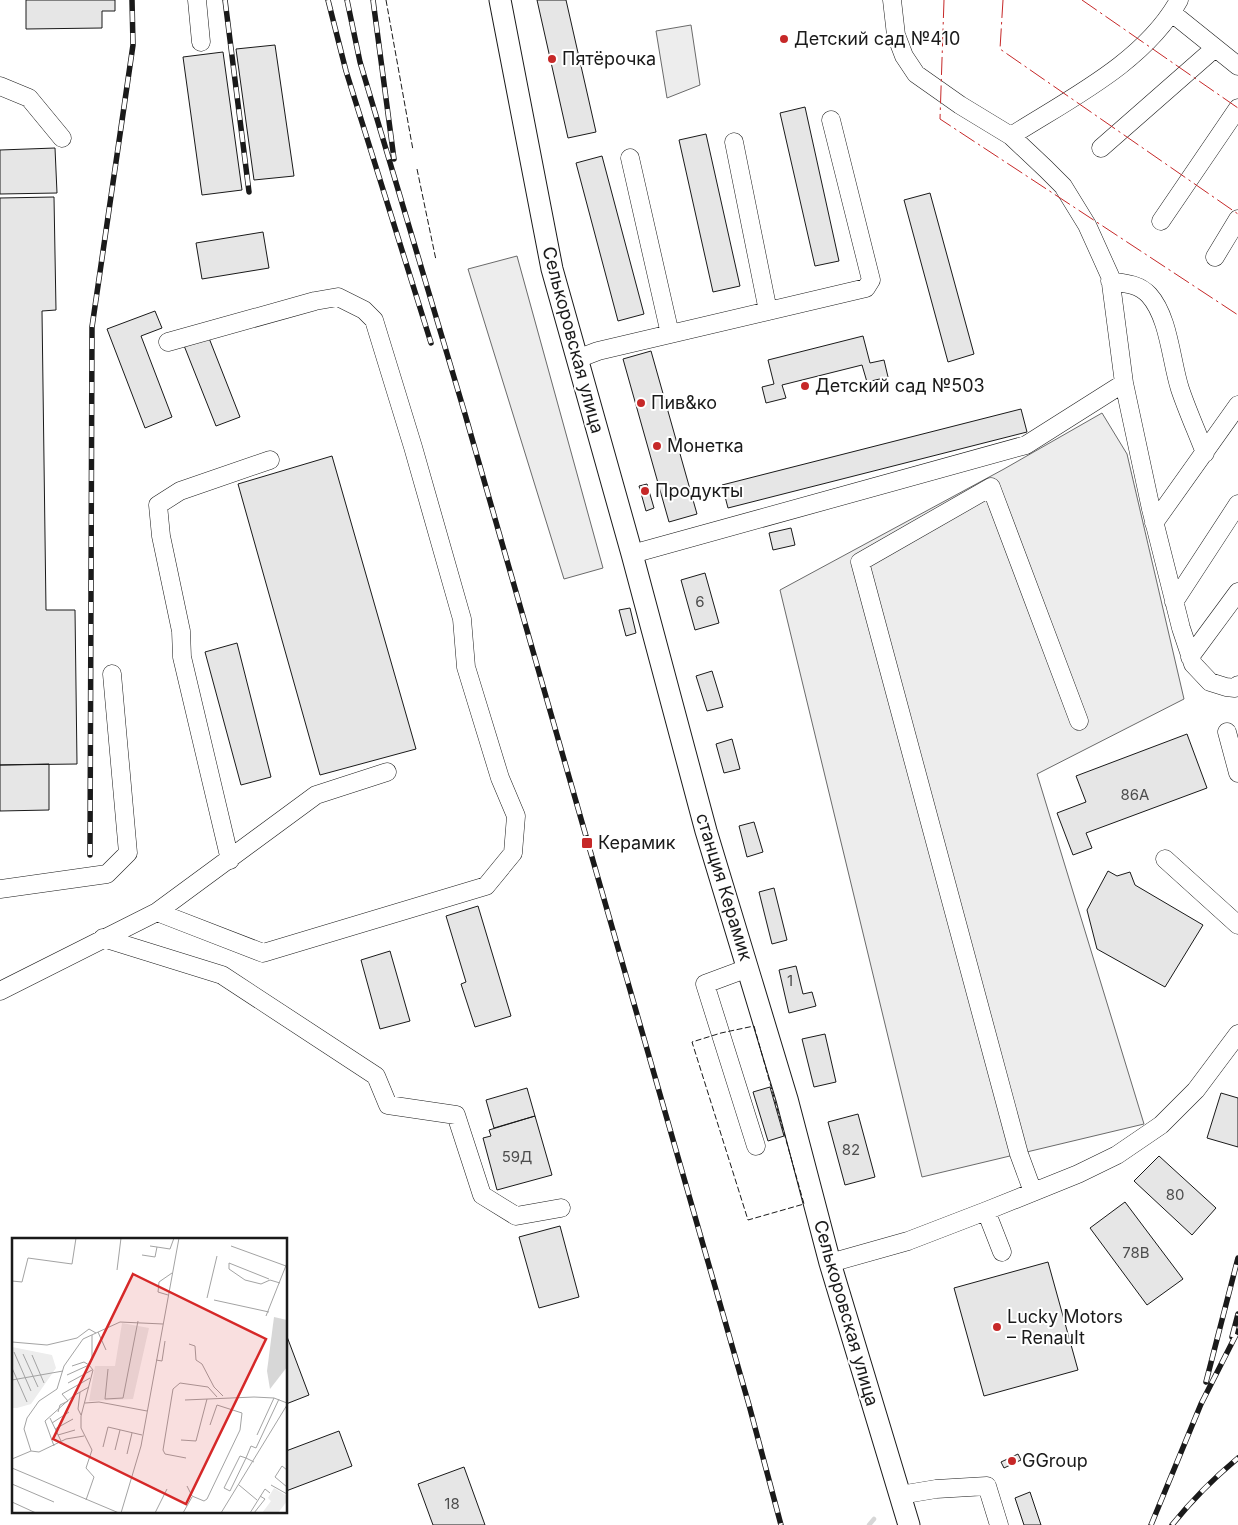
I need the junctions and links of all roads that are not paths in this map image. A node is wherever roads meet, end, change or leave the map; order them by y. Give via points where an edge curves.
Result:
1 (197, 0) edge
2 (500, 0) edge
3 (892, 0) edge
4 (1175, 7) edge
5 (201, 42) dead end
6 (1215, 48) junction
7 (1238, 66) edge
8 (0, 86) edge
9 (1238, 108) edge
10 (831, 120) dead end
11 (1011, 136) junction
12 (62, 138) dead end
13 (734, 142) dead end
14 (1100, 148) dead end
15 (630, 158) dead end
16 (1238, 218) edge
17 (1161, 221) dead end
18 (1215, 257) dead end
19 (1110, 281) junction
20 (768, 311) junction
21 (670, 334) junction
22 (168, 342) dead end
23 (577, 359) junction
24 (1124, 383) junction
25 (1238, 404) edge
26 (1205, 453) junction
27 (270, 460) dead end
28 (1238, 504) edge
29 (1154, 523) junction
30 (632, 554) junction
31 (1238, 592) edge
32 (1174, 602) junction
33 (1190, 657) junction
34 (112, 674) dead end
35 (664, 675) joint
36 (1237, 687) edge
37 (1078, 721) dead end
38 (1227, 732) dead end
39 (387, 772) dead end
40 (1238, 773) edge
41 (1165, 859) dead end
42 (230, 860) junction
43 (0, 889) edge
44 (156, 912) junction
45 (1238, 925) edge
46 (103, 938) junction
47 (748, 968) junction
48 (0, 991) edge
49 (1238, 1034) edge
50 (787, 1099) joint
51 (756, 1146) dead end
52 (1032, 1192) junction
53 (561, 1208) dead end
54 (986, 1211) junction
55 (1002, 1252) dead end
56 (830, 1263) junction
57 (900, 1495) junction
58 (909, 1525) edge
59 (999, 1525) edge

1 - 5 street
2 - 23 main road, Селькоровская улица via 552,269
3 - 11 street via 896,34 904,56 916,74
4 - 6 street
4 - 11 street via 1142,48 1108,75
6 - 7 street
6 - 14 street
8 - 12 street via 29,98
9 - 17 street
10 - 20 street via 871,280 866,288
11 - 19 street via 1063,186 1087,225
13 - 20 street
15 - 21 street
16 - 18 street
19 - 24 street
19 - 26 street via 1135,285 1149,294 1159,311 1180,388
20 - 21 street
21 - 23 street
22 - 44 street via 338,297 364,310 374,320 462,619 466,667 500,778 516,816 513,852 486,886 262,953
23 - 30 main road, Селькоровская улица
24 - 29 street
24 - 30 street via 1026,446
25 - 26 street
26 - 29 street
27 - 42 street via 180,490 158,505 160,536 181,631 182,657
28 - 32 street
29 - 32 street
30 - 35 main road, Селькоровская улица
31 - 33 street
32 - 33 street
33 - 36 street via 1192,664 1210,682
34 - 43 street via 128,853 107,874
35 - 47 main road, станция Керамик via 706,831
37 - 52 street via 992,487 860,562 1016,1144
38 - 40 street
39 - 42 street via 316,795
41 - 45 street
42 - 44 street
44 - 46 street
46 - 48 street
46 - 53 street via 222,975 376,1076 388,1105 456,1115 482,1196 516,1216
47 - 50 main road, станция Керамик
47 - 51 street via 705,984
49 - 52 street via 1196,1090 1161,1125 1117,1155
50 - 56 main road, Селькоровская улица
52 - 54 street
54 - 55 street
54 - 56 street via 908,1241
56 - 57 main road, Селькоровская улица
57 - 58 main road, Селькоровская улица
57 - 59 street via 987,1486

